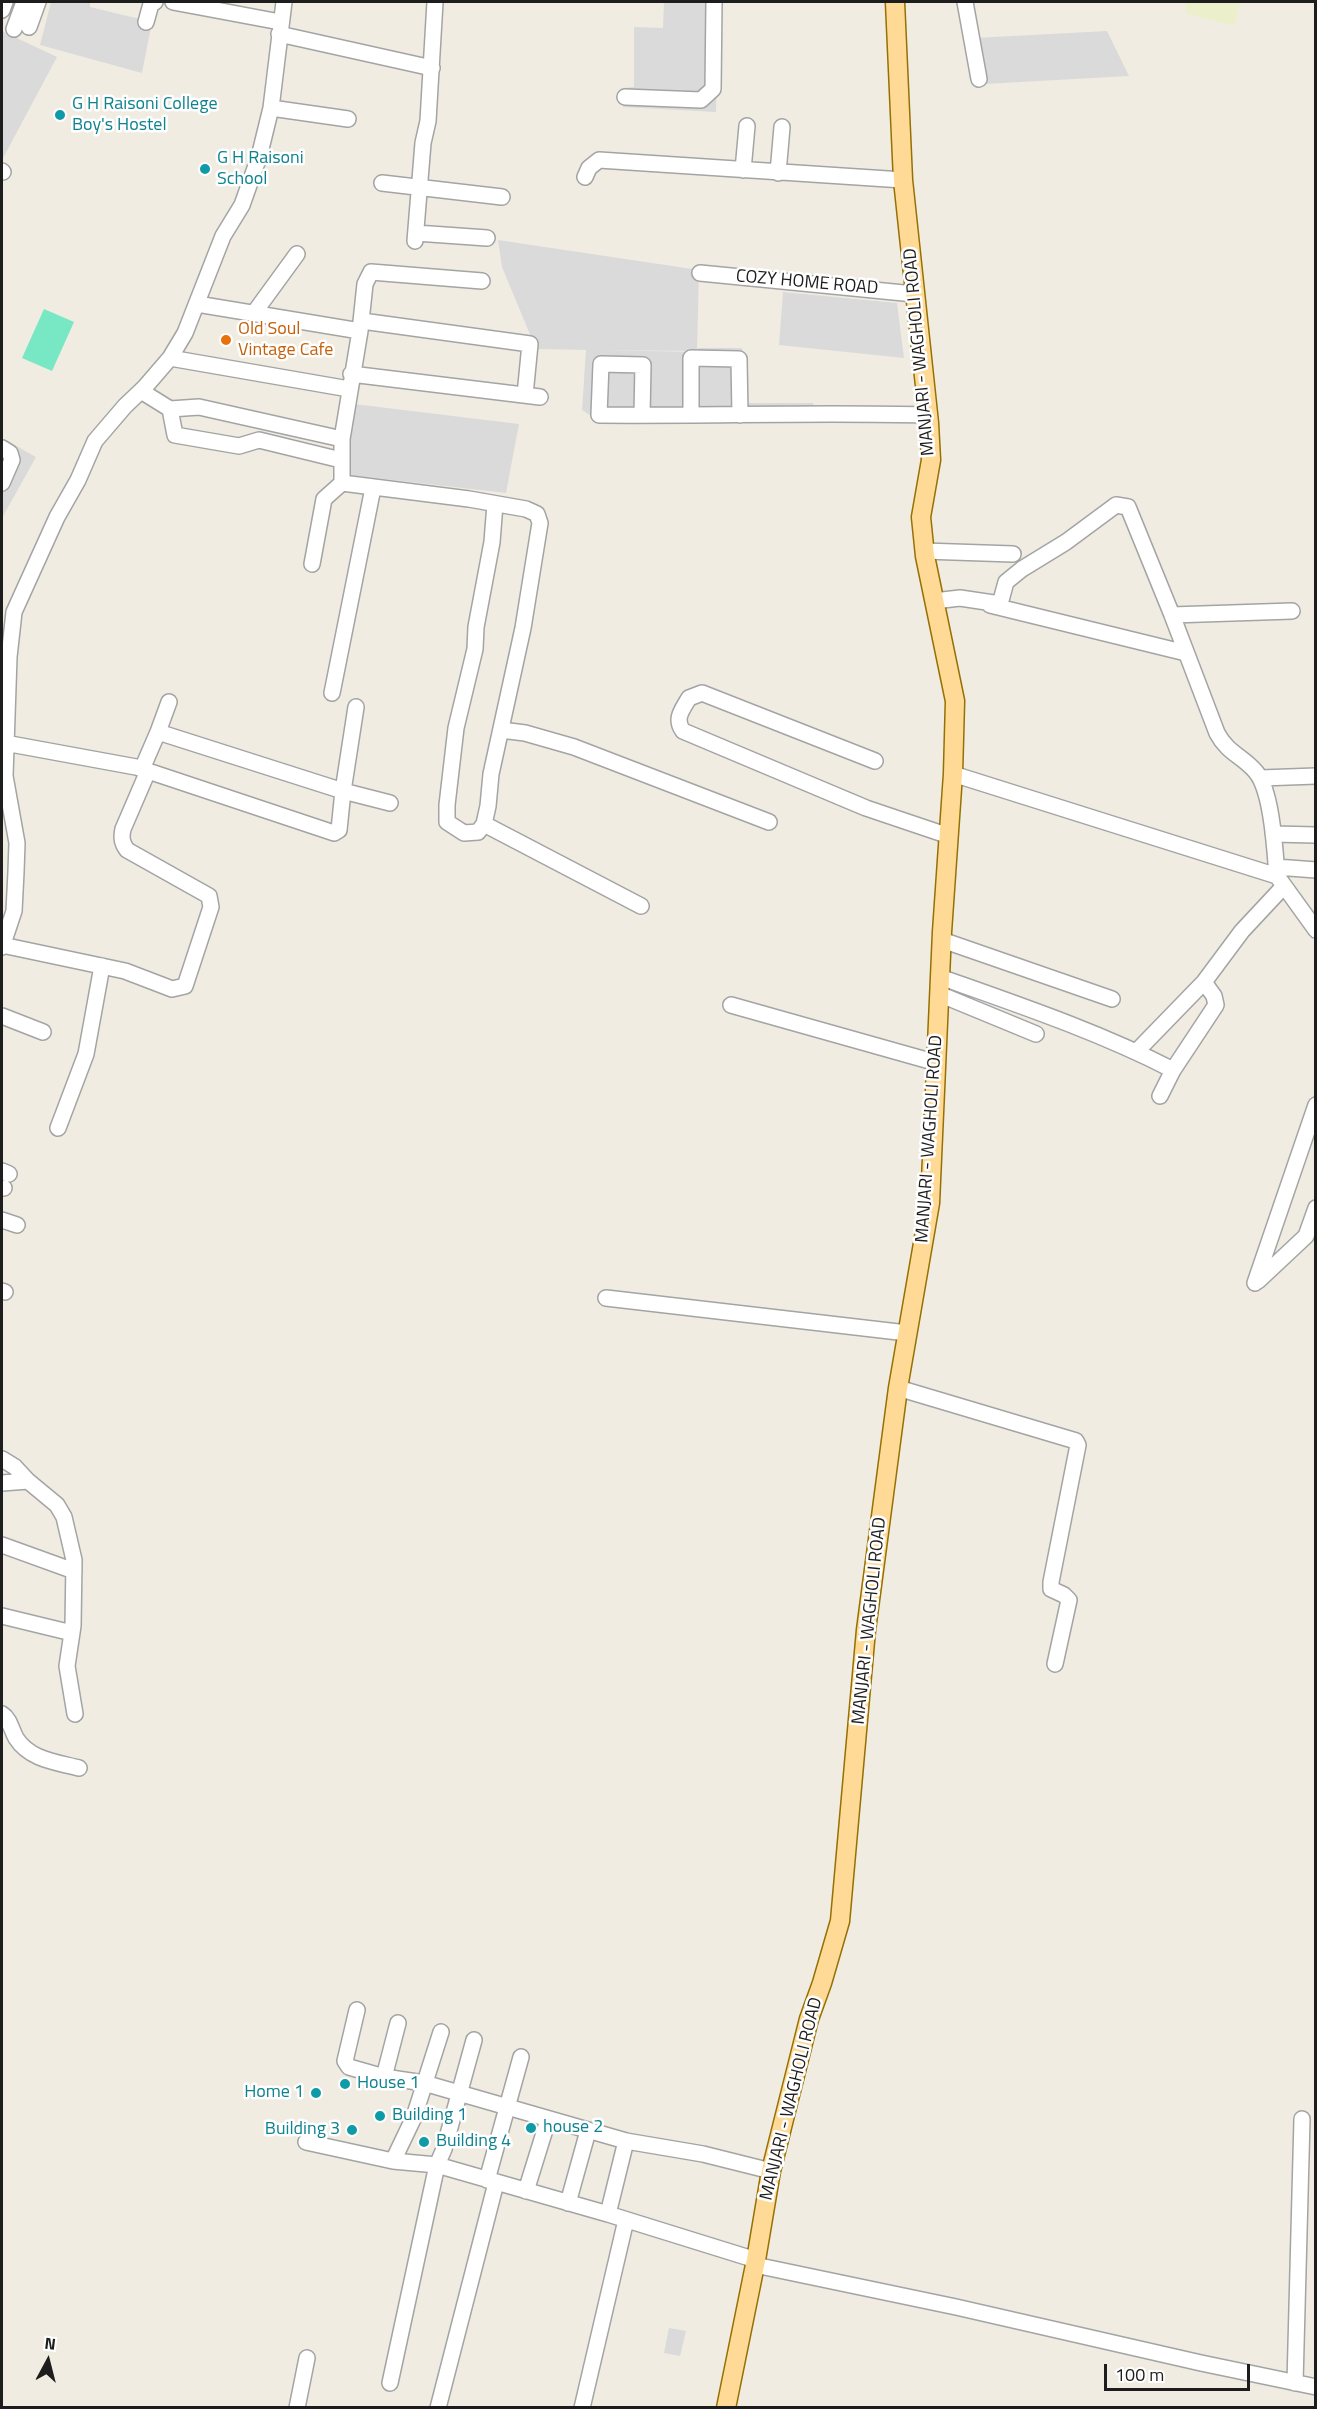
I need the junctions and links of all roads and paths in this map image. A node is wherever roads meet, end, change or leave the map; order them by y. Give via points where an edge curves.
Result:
1 (5, 2) edge
2 (24, 2) edge
3 (38, 2) edge
4 (155, 2) edge
5 (173, 2) edge
6 (284, 2) edge
7 (435, 2) edge
8 (714, 2) edge
9 (895, 2) edge
10 (965, 2) edge
11 (2, 10) edge
12 (146, 22) dead end
13 (280, 28) junction
14 (432, 68) junction
15 (979, 79) dead end
16 (625, 97) dead end
17 (271, 108) junction
18 (348, 119) dead end
19 (747, 126) dead end
20 (782, 127) dead end
21 (743, 170) junction
22 (778, 172) junction
23 (585, 177) dead end
24 (903, 180) junction
25 (382, 183) dead end
26 (420, 188) junction
27 (502, 197) dead end
28 (486, 238) dead end
29 (297, 254) dead end
30 (700, 273) dead end
31 (482, 281) dead end
32 (914, 294) junction
33 (197, 303) junction
34 (254, 314) junction
35 (361, 326) junction
36 (170, 358) junction
37 (350, 382) junction
38 (141, 391) junction
39 (170, 409) junction
40 (642, 415) dead end
41 (691, 415) junction
42 (929, 415) junction
43 (740, 416) junction
44 (342, 439) junction
45 (2, 448) edge
46 (341, 459) junction
47 (2, 483) edge
48 (342, 483) junction
49 (373, 488) junction
50 (495, 504) junction
51 (924, 550) junction
52 (1013, 554) dead end
53 (312, 564) dead end
54 (960, 598) junction
55 (934, 601) junction
56 (1292, 611) dead end
57 (1172, 615) junction
58 (8, 616) edge
59 (1185, 653) junction
60 (332, 693) dead end
61 (169, 702) dead end
62 (356, 707) dead end
63 (501, 730) junction
64 (158, 732) junction
65 (5, 743) junction
66 (875, 761) dead end
67 (145, 770) junction
68 (953, 774) junction
69 (1316, 776) edge
70 (1261, 778) junction
71 (344, 791) junction
72 (390, 803) dead end
73 (769, 822) dead end
74 (484, 824) junction
75 (1273, 834) junction
76 (1316, 835) edge
77 (949, 836) junction
78 (1316, 870) edge
79 (1279, 877) junction
80 (641, 906) dead end
81 (1310, 915) edge
82 (1316, 930) edge
83 (942, 940) junction
84 (2, 946) edge
85 (102, 966) junction
86 (1204, 982) junction
87 (940, 986) junction
88 (1112, 999) dead end
89 (731, 1005) dead end
90 (2, 1016) edge
91 (43, 1032) dead end
92 (1036, 1034) dead end
93 (1137, 1051) junction
94 (937, 1063) junction
95 (1173, 1070) junction
96 (1160, 1096) dead end
97 (1316, 1105) edge
98 (58, 1128) dead end
99 (1316, 1208) edge
100 (2, 1220) edge
101 (17, 1226) dead end
102 (606, 1298) dead end
103 (907, 1333) junction
104 (898, 1388) junction
105 (2, 1459) edge
106 (28, 1481) junction
107 (2, 1484) edge
108 (2, 1545) edge
109 (74, 1570) junction
110 (2, 1616) edge
111 (72, 1633) junction
112 (1055, 1664) dead end
113 (2, 1714) edge
114 (75, 1714) dead end
115 (79, 1768) dead end
116 (357, 2010) dead end
117 (398, 2023) dead end
118 (441, 2032) dead end
119 (474, 2040) dead end
120 (521, 2057) dead end
121 (384, 2077) junction
122 (424, 2083) junction
123 (459, 2093) junction
124 (506, 2108) junction
125 (1302, 2119) dead end
126 (548, 2120) junction
127 (588, 2131) junction
128 (626, 2141) junction
129 (306, 2142) dead end
130 (393, 2161) junction
131 (437, 2164) junction
132 (771, 2171) junction
133 (492, 2181) junction
134 (1308, 2181) edge
135 (526, 2192) junction
136 (568, 2203) junction
137 (608, 2214) junction
138 (626, 2220) junction
139 (756, 2263) junction
140 (307, 2358) dead end
141 (390, 2383) dead end
142 (1294, 2383) junction
143 (1316, 2387) edge
144 (297, 2408) edge
145 (438, 2408) edge
146 (582, 2408) edge
147 (726, 2408) edge

1 - 11 street
2 - 3 street via 22,28
4 - 12 street
5 - 13 street
6 - 13 street
7 - 14 street
8 - 16 street via 713,89 707,96 701,100
9 - 24 main road, MANJARI - WAGHOLI ROAD
10 - 15 street
13 - 14 street
13 - 17 street
14 - 26 street
17 - 18 street
17 - 33 street via 242,205 223,236
19 - 21 street
20 - 22 street
21 - 22 street
21 - 23 street via 599,160
22 - 24 street
24 - 32 main road, MANJARI - WAGHOLI ROAD
25 - 26 street
26 - 27 street
26 - 28 street via 416,237
29 - 34 street
30 - 32 street, COZY HOME ROAD
31 - 35 street via 371,272 365,284
32 - 42 main road, MANJARI - WAGHOLI ROAD
33 - 34 street
33 - 36 street
34 - 35 street
35 - 37 street
35 - 37 street via 530,344 532,396
36 - 37 street
36 - 38 street
37 - 44 street
38 - 39 street
38 - 58 street via 95,441
39 - 44 street via 199,407
39 - 46 street via 175,435 238,446 260,440
40 - 41 street
41 - 43 street
41 - 43 street via 691,358 739,359
42 - 43 street
42 - 51 main road, MANJARI - WAGHOLI ROAD via 931,460 921,518
44 - 46 street
45 - 47 street via 12,460
46 - 48 street
48 - 49 street
48 - 53 street via 324,499
49 - 50 street
49 - 60 street
50 - 63 street via 537,513 540,523
50 - 74 street via 476,649 456,728 447,805 447,822 464,833 478,831
51 - 52 street
51 - 55 main road, MANJARI - WAGHOLI ROAD
54 - 55 street
54 - 57 street via 1000,604 1006,582 1120,504 1130,510
54 - 59 street
55 - 68 main road, MANJARI - WAGHOLI ROAD via 955,702
56 - 57 street
57 - 59 street
58 - 65 street
59 - 70 street via 1221,740
61 - 64 street
62 - 71 street
63 - 73 street via 574,747
63 - 74 street
64 - 67 street
64 - 71 street
65 - 67 street
65 - 84 street via 5,776 17,843 14,911
66 - 77 street via 702,693 689,698 678,717 683,731 866,808
67 - 71 street via 334,833 339,830
67 - 85 street via 123,829 123,844 127,850 209,896 211,907 182,988 172,989 136,974
68 - 77 main road, MANJARI - WAGHOLI ROAD
68 - 79 street
69 - 70 street
70 - 75 street
71 - 72 street
74 - 80 street
75 - 76 street
75 - 79 street
77 - 83 main road, MANJARI - WAGHOLI ROAD
78 - 79 street
79 - 81 street
79 - 86 street
81 - 82 street
83 - 87 main road, MANJARI - WAGHOLI ROAD
83 - 88 street
84 - 85 street
85 - 98 street via 86,1054
86 - 93 street
86 - 95 street via 1216,1005
87 - 92 street
87 - 93 street via 1027,1007
87 - 94 main road, MANJARI - WAGHOLI ROAD
89 - 94 street
90 - 91 street
93 - 95 street
94 - 103 main road, MANJARI - WAGHOLI ROAD via 930,1203
95 - 96 street
97 - 99 street via 1256,1283 1306,1236
100 - 101 street
102 - 103 street
103 - 104 main road, MANJARI - WAGHOLI ROAD
104 - 112 street via 1076,1441 1050,1586 1069,1600
104 - 132 main road, MANJARI - WAGHOLI ROAD via 866,1630 840,1921 809,2019
105 - 106 street
106 - 107 street
106 - 109 street via 60,1508
108 - 109 street
109 - 111 street
110 - 111 street
111 - 114 street via 67,1666
113 - 115 street via 28,1753
116 - 121 street via 346,2064
117 - 121 street
118 - 122 street
119 - 123 street
120 - 124 street
121 - 122 street
122 - 123 street
122 - 130 street via 414,2117
123 - 124 street
123 - 131 street
124 - 126 street
124 - 133 street
125 - 134 street
126 - 127 street
126 - 135 street
127 - 128 street
127 - 136 street
128 - 132 street
128 - 137 street
129 - 130 street
130 - 131 street
131 - 133 street
131 - 141 street
132 - 139 main road, MANJARI - WAGHOLI ROAD
133 - 135 street
133 - 145 street
134 - 142 street
135 - 136 street
136 - 137 street
137 - 138 street
138 - 139 street
138 - 146 street
139 - 142 street
139 - 147 main road, MANJARI - WAGHOLI ROAD
140 - 144 street
142 - 143 street

